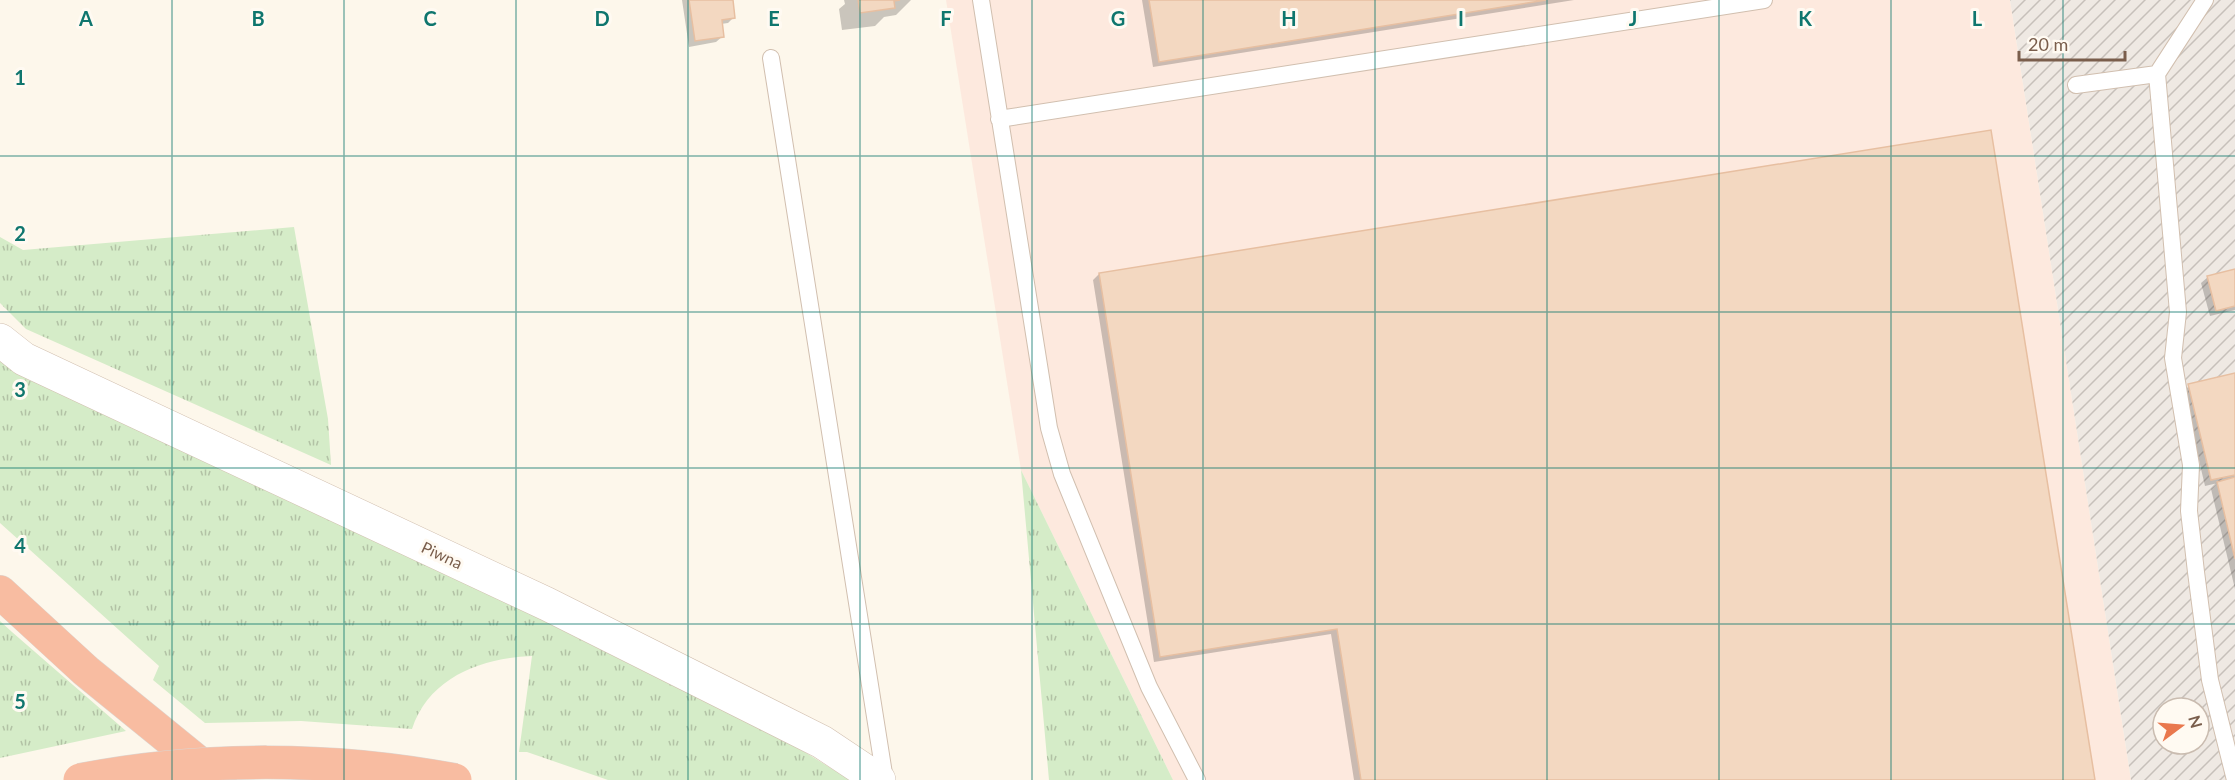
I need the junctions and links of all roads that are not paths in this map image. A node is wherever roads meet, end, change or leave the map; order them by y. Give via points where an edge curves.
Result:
1 (981, 0) edge
2 (1764, 0) edge
3 (2205, 0) edge
4 (771, 58) dead end
5 (2157, 74) junction
6 (2076, 85) dead end
7 (999, 119) junction
8 (0, 340) edge
9 (0, 592) edge
10 (80, 780) edge
11 (220, 780) edge
12 (455, 780) edge
13 (879, 780) edge
14 (885, 780) edge
15 (1197, 780) edge
16 (2235, 780) edge

1 - 7 lane
2 - 7 lane
3 - 5 lane
4 - 14 lane
5 - 6 lane
5 - 16 lane via 2178,312 2173,358 2191,465 2189,511 2210,680
7 - 15 lane via 1039,376 1062,474 1149,687
8 - 13 street, Piwna via 24,359 589,625 822,742
9 - 11 highway via 86,671
10 - 12 highway, bridge via 120,772 224,763 311,763

